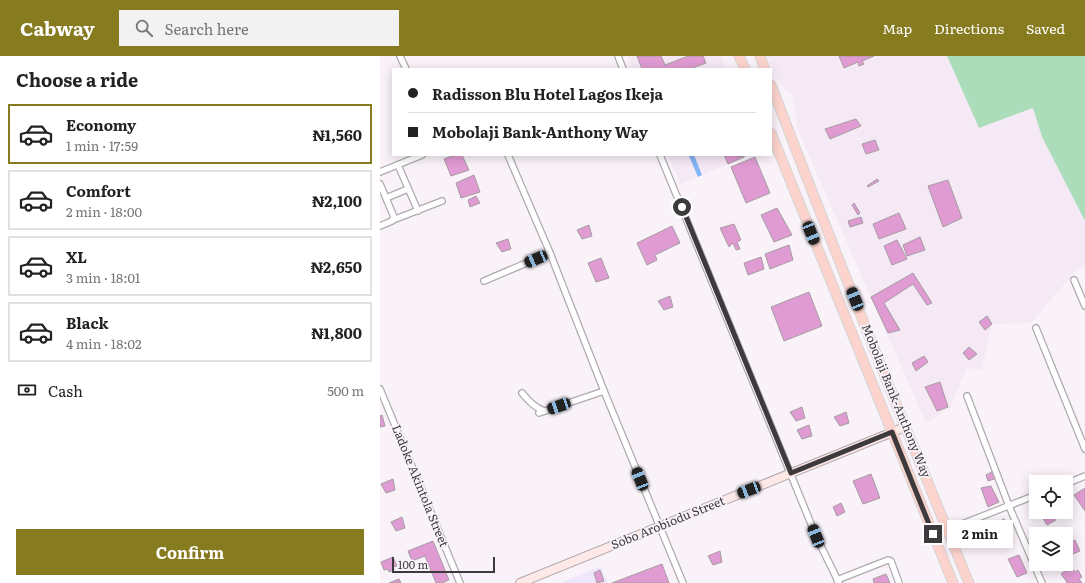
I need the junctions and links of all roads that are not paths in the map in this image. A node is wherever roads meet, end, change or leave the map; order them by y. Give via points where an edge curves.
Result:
1 (400, 56) edge
2 (618, 56) edge
3 (760, 56) edge
4 (406, 68) edge
5 (624, 68) edge
6 (759, 68) edge
7 (765, 68) edge
8 (772, 89) edge
9 (772, 135) edge
10 (420, 156) edge
11 (508, 156) edge
12 (660, 156) edge
13 (398, 165) junction
14 (380, 172) edge
15 (380, 184) edge
16 (408, 189) junction
17 (386, 198) junction
18 (442, 201) dead end
19 (418, 211) junction
20 (393, 220) junction
21 (380, 226) edge
22 (550, 253) junction
23 (1074, 280) dead end
24 (484, 281) dead end
25 (1085, 306) edge
26 (1036, 328) dead end
27 (380, 389) edge
28 (604, 391) junction
29 (522, 393) dead end
30 (966, 396) dead end
31 (905, 427) junction
32 (892, 432) junction
33 (1085, 449) edge
34 (791, 473) junction
35 (1085, 476) edge
36 (1073, 481) edge
37 (1029, 498) edge
38 (1009, 506) junction
39 (659, 527) junction
40 (947, 530) junction
41 (838, 581) edge
42 (460, 583) edge
43 (520, 583) edge
44 (682, 583) edge
45 (899, 583) edge
46 (953, 583) edge
47 (969, 583) edge
48 (1042, 583) edge

1 - 4 street
2 - 5 street
3 - 6 main road
3 - 7 main road
8 - 31 main road, Mobolaji Bank-Anthony Way
9 - 32 main road, Mobolaji Bank-Anthony Way
10 - 13 street
11 - 22 street
12 - 34 street
13 - 14 street
13 - 16 street
15 - 17 street
16 - 17 street
16 - 19 street
17 - 20 street
18 - 19 street
19 - 20 street
20 - 21 street
22 - 24 street
22 - 28 street
23 - 25 street
26 - 33 street
27 - 42 street, Ladoke Akintola Street
28 - 29 street via 541,412
28 - 39 street
30 - 38 street
31 - 32 street, Sobo Arobiodu Street
31 - 40 main road, Mobolaji Bank-Anthony Way
32 - 34 street, Sobo Arobiodu Street
32 - 46 main road, Mobolaji Bank-Anthony Way
34 - 39 street, Sobo Arobiodu Street
34 - 41 street via 816,536
35 - 36 street
37 - 38 street
38 - 40 street
38 - 48 street
39 - 43 street, Sobo Arobiodu Street
39 - 44 street
40 - 47 main road, Mobolaji Bank-Anthony Way
41 - 45 street via 888,560 891,561

